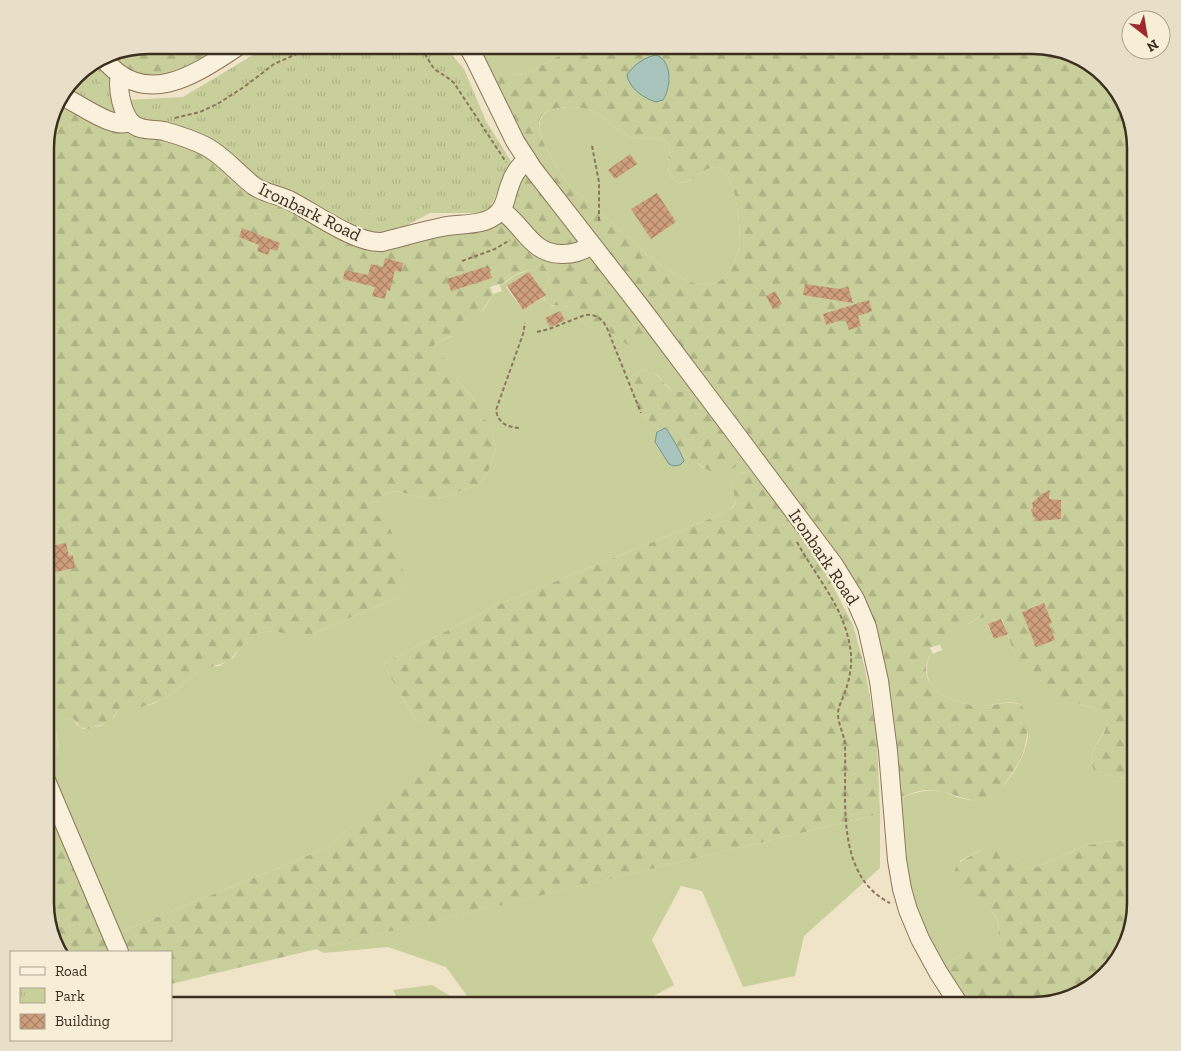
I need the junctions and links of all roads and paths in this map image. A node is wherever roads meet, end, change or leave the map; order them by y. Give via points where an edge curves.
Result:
1 (225, 54) edge
2 (297, 54) edge
3 (426, 54) edge
4 (472, 54) edge
5 (107, 63) edge
6 (120, 75) junction
7 (68, 99) edge
8 (131, 122) junction
9 (150, 129) junction
10 (592, 146) dead end
11 (521, 166) junction
12 (501, 210) junction
13 (599, 222) dead end
14 (522, 230) junction
15 (592, 245) junction
16 (462, 261) dead end
17 (524, 322) dead end
18 (536, 332) dead end
19 (641, 413) dead end
20 (519, 428) dead end
21 (795, 537) dead end
22 (54, 799) edge
23 (908, 910) junction
24 (119, 951) edge
25 (954, 997) edge

1 - 6 street via 172,82 141,84
2 - 9 path via 274,64 237,92 208,108
3 - 11 path via 436,70 454,84 494,145
4 - 11 street, Ironbark Road via 508,128
5 - 6 street
6 - 8 street via 121,93
7 - 8 street, Ironbark Road via 112,122
8 - 9 street, Ironbark Road via 137,127
9 - 12 street, Ironbark Road via 207,147 258,188 372,242 485,221
10 - 13 path via 599,182
11 - 12 street
11 - 15 street, Ironbark Road via 548,190
12 - 14 street
14 - 15 street via 541,249 550,253 577,253
14 - 16 path via 500,247
15 - 23 street, Ironbark Road via 834,565 855,600 867,627 879,681 897,860
17 - 20 path via 523,334 496,410 502,423
18 - 19 path via 584,315 599,317 607,328
21 - 23 path via 835,603 849,640 851,667 838,715 845,740 846,820 852,857 873,891 887,902
22 - 24 street
23 - 25 street, Ironbark Road via 928,954

